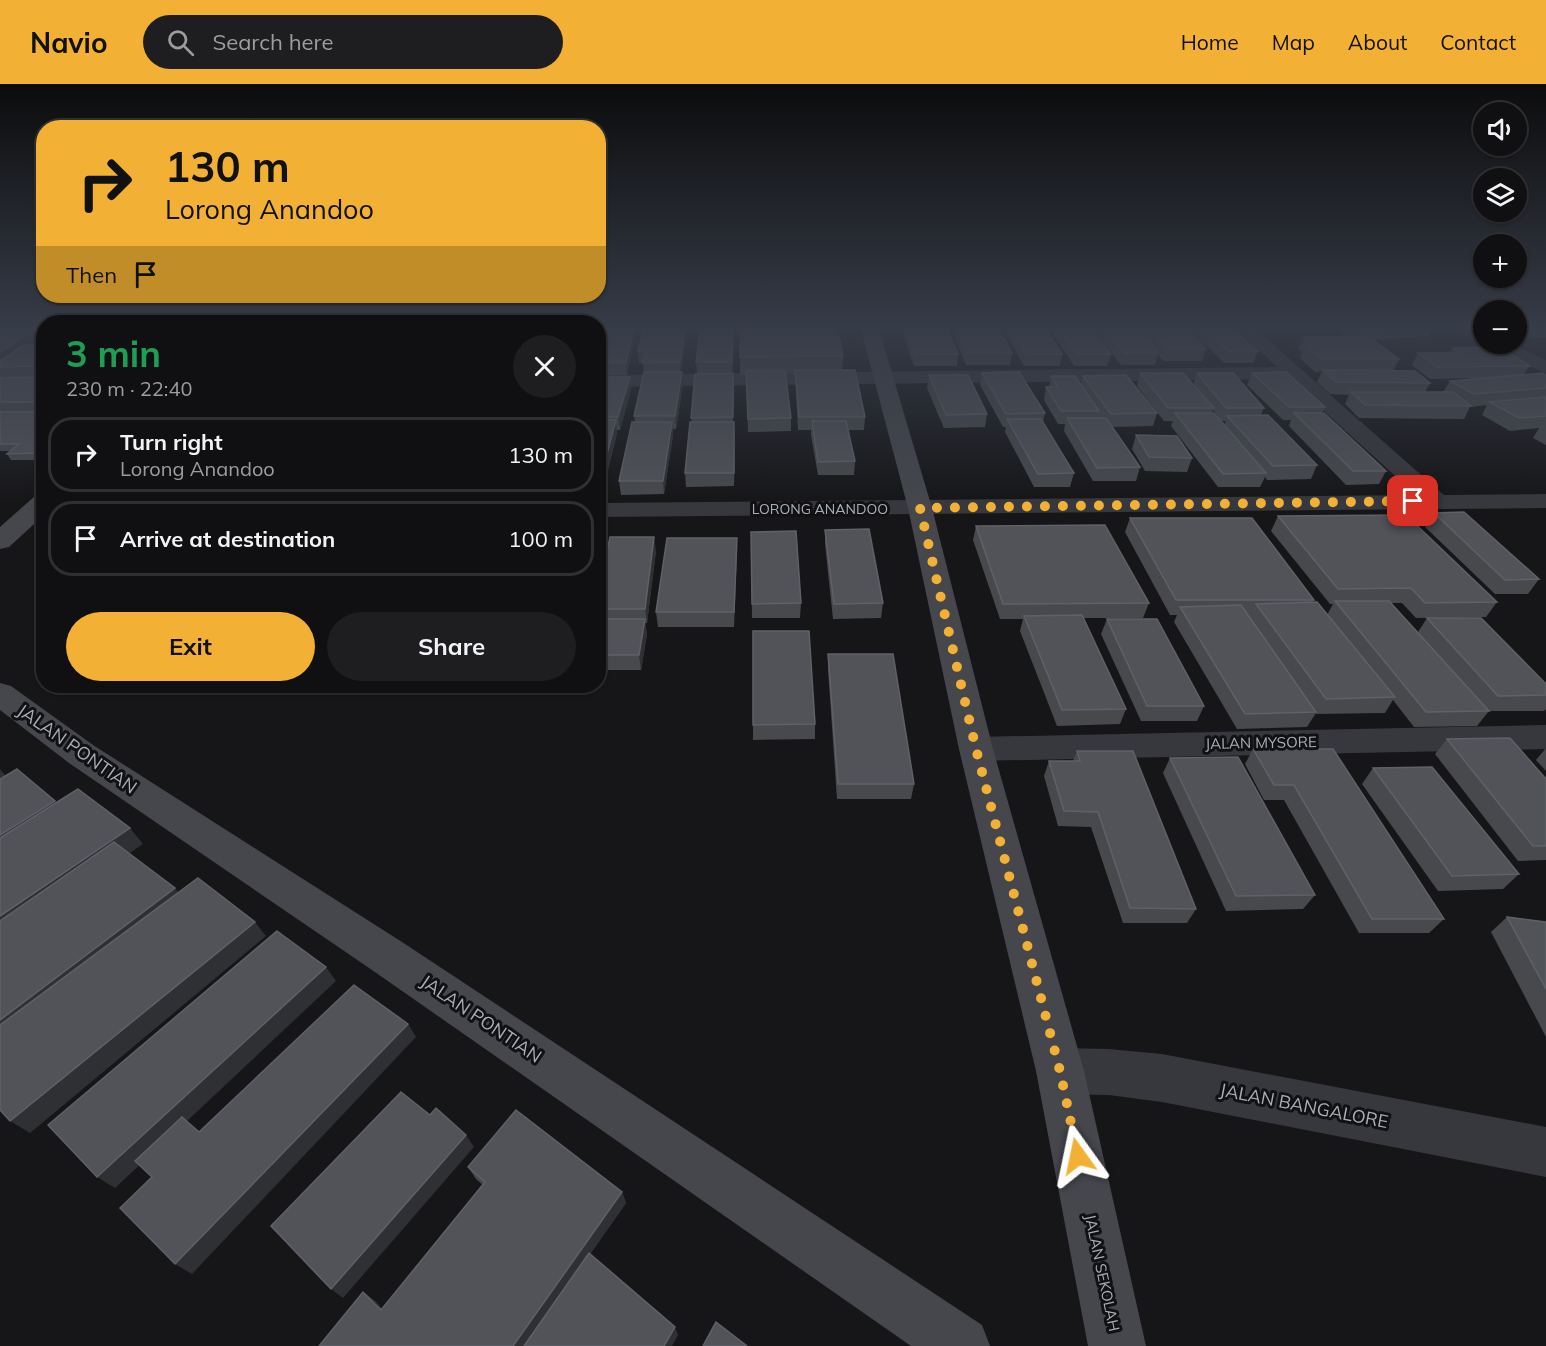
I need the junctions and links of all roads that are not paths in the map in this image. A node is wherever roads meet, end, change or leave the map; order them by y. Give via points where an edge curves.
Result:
1 (886, 385) edge
2 (1305, 385) edge
3 (1436, 500) junction
4 (1546, 501) edge
5 (920, 508) junction
6 (606, 510) edge
7 (36, 512) edge
8 (0, 541) edge
9 (0, 694) edge
10 (1546, 737) edge
11 (976, 749) junction
12 (1060, 1071) junction
13 (1546, 1152) edge
14 (961, 1346) edge
15 (1117, 1346) edge

1 - 5 street, JALAN SEKOLAH
2 - 3 street
3 - 4 street, LORONG ANANDOO
3 - 5 street, LORONG ANANDOO
5 - 6 street, LORONG ANANDOO
5 - 11 street, JALAN SEKOLAH
7 - 8 street
9 - 14 street, JALAN PONTIAN via 81,754 397,962
10 - 11 street, JALAN MYSORE
11 - 12 street, JALAN SEKOLAH
12 - 13 street, JALAN BANGALORE via 1162,1078
12 - 15 street, JALAN SEKOLAH

